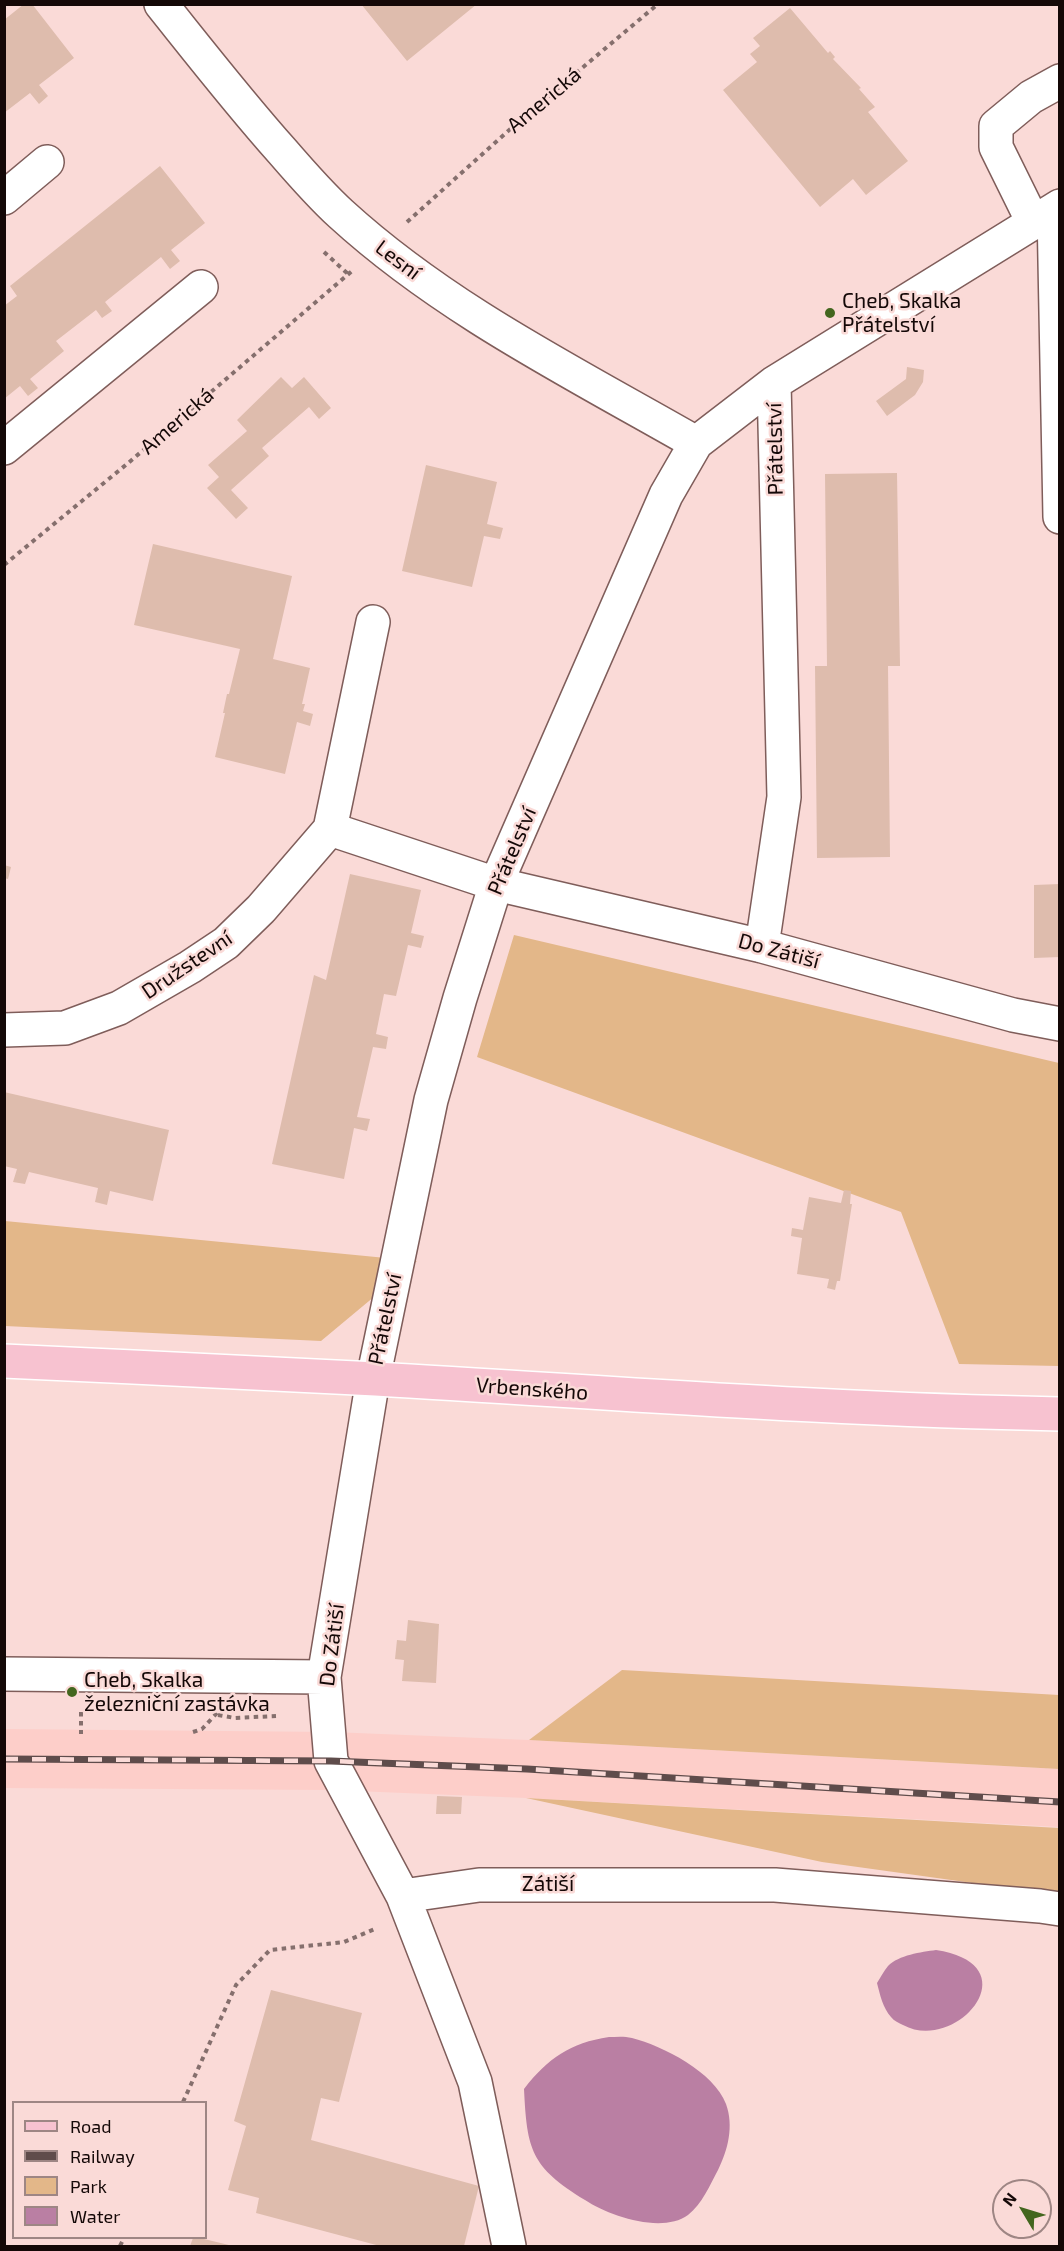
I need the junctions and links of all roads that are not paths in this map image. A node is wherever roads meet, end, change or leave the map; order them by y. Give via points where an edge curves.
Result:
1 (161, 4) edge
2 (1059, 81) edge
3 (47, 162) dead end
4 (4, 198) edge
5 (1049, 213) edge
6 (201, 287) dead end
7 (774, 383) junction
8 (696, 443) junction
9 (4, 448) edge
10 (1059, 517) edge
11 (374, 622) dead end
12 (330, 829) junction
13 (496, 884) junction
14 (762, 946) junction
15 (1059, 1024) edge
16 (4, 1030) edge
17 (4, 1361) edge
18 (373, 1379) junction
19 (1059, 1414) edge
20 (4, 1674) edge
21 (324, 1677) junction
22 (403, 1896) junction
23 (1059, 1909) edge
24 (508, 2247) edge

1 - 8 street, Lesní via 245,110 307,179 340,214 380,247 468,311
2 - 5 street via 1031,97 996,126 996,147
3 - 4 street
5 - 7 street, Přátelství
5 - 10 street
6 - 9 street
7 - 8 street, Přátelství
7 - 14 street, Přátelství via 784,797
8 - 13 street, Přátelství via 666,495
11 - 12 street, Družstevní
12 - 13 street
12 - 16 street, Družstevní via 261,909 226,943 189,967 119,1008 64,1028
13 - 14 street, Do Zátiší
13 - 18 street, Přátelství via 430,1100
14 - 15 street, Do Zátiší via 1012,1015
17 - 18 main road, Vrbenského
18 - 19 main road, Vrbenského via 786,1404
18 - 21 street, Do Zátiší
20 - 21 street
21 - 22 street, Do Zátiší via 331,1761
22 - 23 street, Zátiší via 479,1885 775,1885
22 - 24 street via 475,2082

